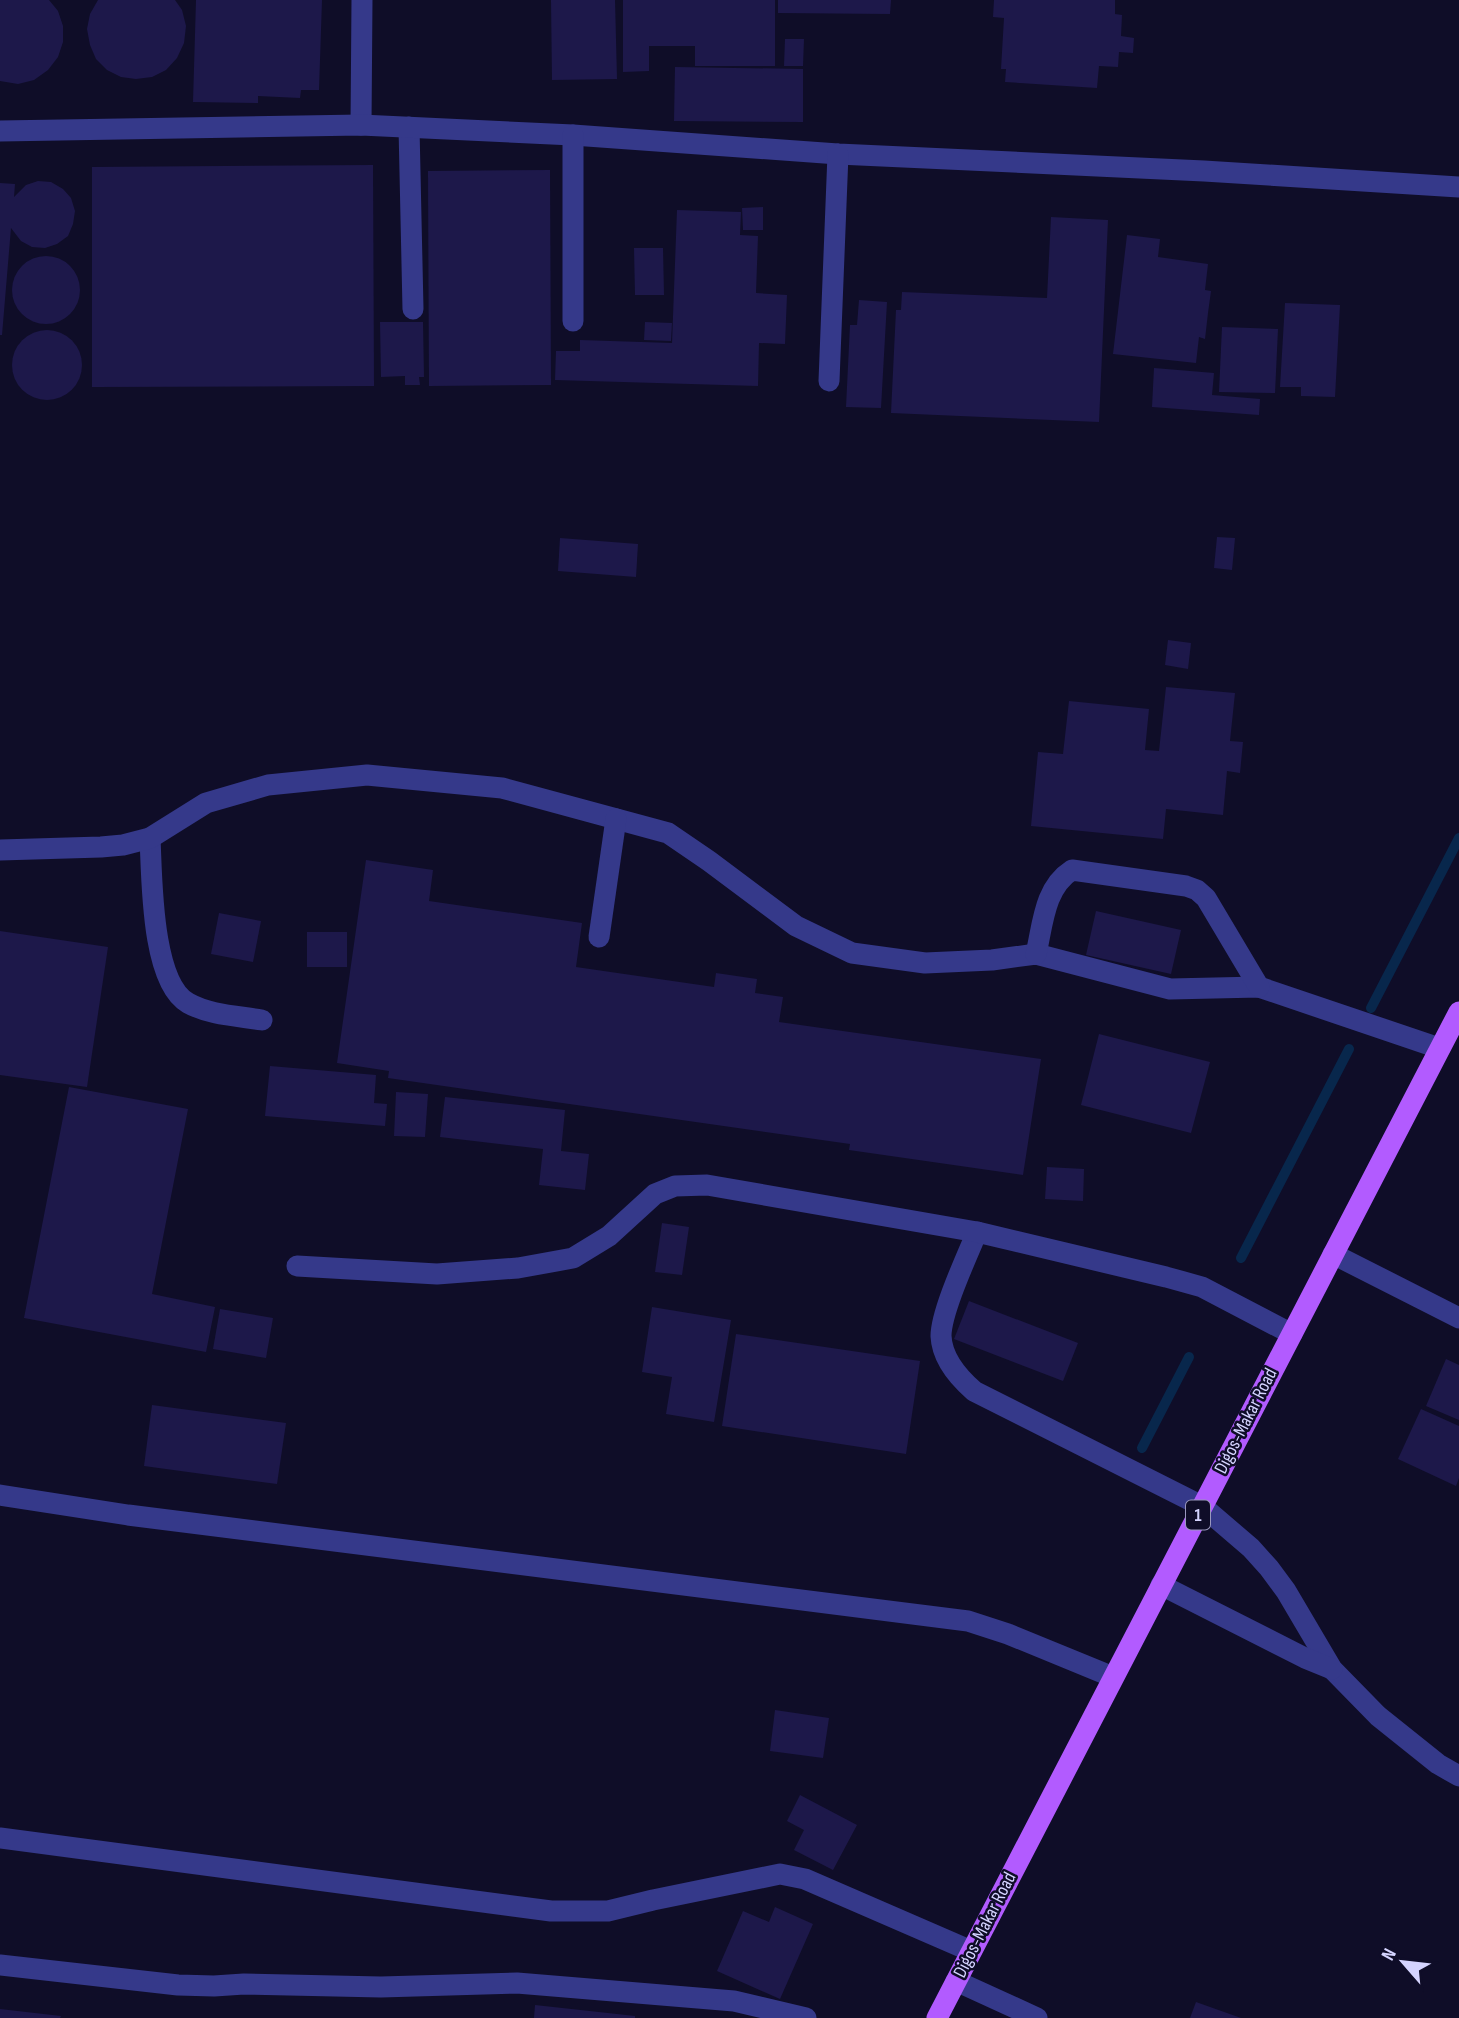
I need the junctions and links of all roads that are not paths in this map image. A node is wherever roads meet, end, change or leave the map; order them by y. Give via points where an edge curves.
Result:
1 (362, 0) edge
2 (361, 124) junction
3 (409, 127) junction
4 (0, 131) edge
5 (573, 135) junction
6 (838, 154) junction
7 (1459, 187) edge
8 (413, 309) dead end
9 (573, 321) dead end
10 (829, 381) dead end
11 (616, 819) junction
12 (150, 838) junction
13 (0, 850) edge
14 (599, 937) dead end
15 (1036, 954) junction
16 (1259, 987) junction
17 (1459, 1012) edge
18 (262, 1020) dead end
19 (1439, 1048) junction
20 (977, 1232) junction
21 (1333, 1254) junction
22 (297, 1266) dead end
23 (1459, 1318) edge
24 (1292, 1334) junction
25 (0, 1495) edge
26 (1202, 1506) junction
27 (1161, 1585) junction
28 (1332, 1669) junction
29 (1114, 1677) junction
30 (1459, 1776) edge
31 (0, 1838) edge
32 (971, 1951) junction
33 (0, 1965) edge
34 (956, 1981) junction
35 (806, 2018) edge
36 (937, 2018) edge
37 (1037, 2018) edge

1 - 2 street
2 - 3 street
2 - 4 street
3 - 5 street
3 - 8 street
5 - 6 street
5 - 9 street
6 - 7 street
6 - 10 street
11 - 12 street via 502,788 367,775 268,785 206,803
11 - 14 street
11 - 15 street via 668,833 796,926 852,953 925,963
12 - 13 street via 101,847
12 - 18 street via 155,919 172,986 186,1002 205,1010
15 - 16 street via 1170,989
15 - 16 street via 1050,893 1060,877 1072,870 1186,886 1206,898
16 - 19 street
17 - 19 main road, Digos-Makar Road / 1
19 - 21 main road, Digos-Makar Road / 1
20 - 22 street via 690,1184 655,1194 609,1236 573,1258 518,1268 437,1274
20 - 24 street via 1202,1287
20 - 26 street via 944,1316 941,1336 960,1379 974,1391
21 - 23 street
21 - 24 main road, Digos-Makar Road / 1
24 - 26 main road, Digos-Makar Road / 1
25 - 29 street via 968,1621
26 - 27 main road, Digos-Makar Road / 1
26 - 28 street via 1269,1568
27 - 28 street
27 - 29 main road, Digos-Makar Road / 1
28 - 30 street via 1378,1716
29 - 32 main road, Digos-Makar Road / 1
31 - 32 street via 551,1911 608,1911 780,1874 805,1879
32 - 34 main road, Digos-Makar Road / 1
33 - 35 street via 178,1985 517,1983 734,2001
34 - 36 main road, Digos-Makar Road / 1
34 - 37 street

